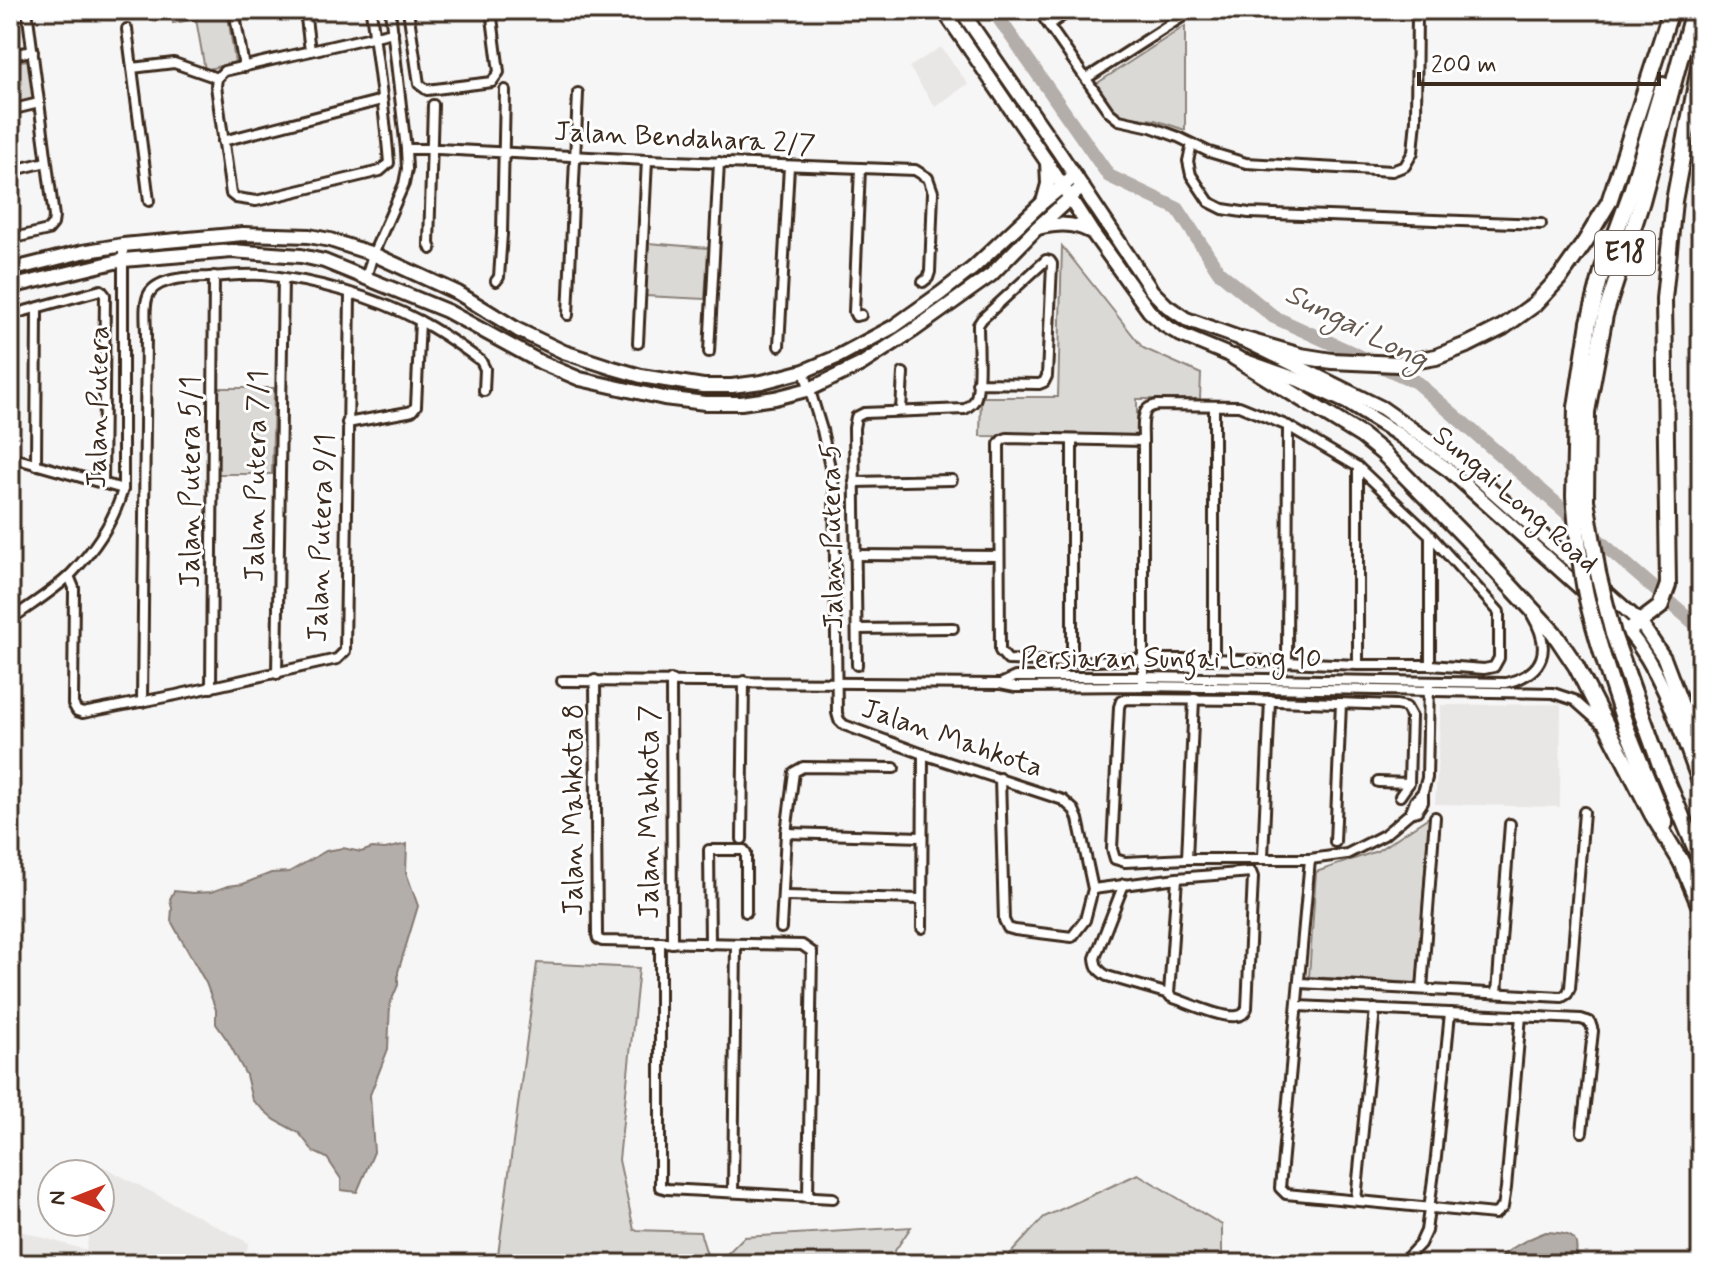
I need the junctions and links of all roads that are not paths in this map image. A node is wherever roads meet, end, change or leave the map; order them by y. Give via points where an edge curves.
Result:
1 (27, 10) edge
2 (234, 10) edge
3 (305, 10) edge
4 (371, 10) edge
5 (390, 10) edge
6 (408, 10) edge
7 (491, 10) edge
8 (943, 10) edge
9 (961, 10) edge
10 (1038, 10) edge
11 (1071, 10) edge
12 (1417, 10) edge
13 (1671, 10) edge
14 (1684, 10) edge
15 (1693, 10) edge
16 (1182, 17) dead end
17 (1049, 25) junction
18 (127, 29) dead end
19 (393, 32) junction
20 (374, 36) junction
21 (33, 51) junction
22 (310, 51) junction
23 (10, 55) edge
24 (1701, 57) edge
25 (244, 67) junction
26 (132, 68) junction
27 (217, 78) junction
28 (1087, 78) junction
29 (505, 90) dead end
30 (578, 93) dead end
31 (382, 100) junction
32 (39, 103) junction
33 (433, 105) dead end
34 (10, 110) edge
35 (223, 141) junction
36 (1192, 144) junction
37 (406, 147) junction
38 (434, 148) junction
39 (503, 153) junction
40 (575, 156) junction
41 (647, 160) junction
42 (46, 162) junction
43 (719, 162) junction
44 (1047, 162) junction
45 (789, 166) junction
46 (860, 168) junction
47 (10, 171) edge
48 (1078, 182) junction
49 (1066, 192) junction
50 (149, 201) dead end
51 (1043, 202) junction
52 (1541, 224) dead end
53 (1037, 228) junction
54 (1092, 232) junction
55 (10, 239) edge
56 (123, 245) junction
57 (431, 249) dead end
58 (373, 254) junction
59 (123, 260) junction
60 (10, 270) edge
61 (214, 276) junction
62 (283, 278) junction
63 (366, 278) junction
64 (496, 281) dead end
65 (923, 282) dead end
66 (10, 287) edge
67 (350, 294) junction
68 (37, 309) junction
69 (10, 315) edge
70 (568, 315) dead end
71 (861, 315) dead end
72 (420, 321) junction
73 (1242, 339) junction
74 (638, 343) dead end
75 (779, 346) dead end
76 (709, 352) dead end
77 (1234, 357) junction
78 (804, 371) junction
79 (903, 373) dead end
80 (145, 378) junction
81 (124, 379) junction
82 (977, 383) junction
83 (810, 389) junction
84 (484, 391) dead end
85 (1214, 406) junction
86 (901, 411) junction
87 (347, 423) junction
88 (1288, 426) junction
89 (1072, 440) junction
90 (1143, 441) junction
91 (10, 457) edge
92 (36, 465) junction
93 (1358, 467) junction
94 (952, 480) dead end
95 (854, 482) junction
96 (103, 484) junction
97 (123, 489) junction
98 (1580, 498) junction
99 (1430, 535) junction
100 (855, 555) junction
101 (836, 556) junction
102 (999, 556) junction
103 (69, 576) junction
104 (1513, 588) junction
105 (10, 620) edge
106 (1634, 627) junction
107 (953, 628) dead end
108 (857, 629) junction
109 (1142, 659) junction
110 (1214, 659) junction
111 (1072, 662) junction
112 (1287, 663) junction
113 (857, 665) dead end
114 (1358, 665) junction
115 (1430, 665) junction
116 (277, 674) junction
117 (595, 680) junction
118 (671, 680) junction
119 (562, 681) dead end
120 (744, 681) junction
121 (837, 682) junction
122 (1143, 682) junction
123 (1429, 687) junction
124 (211, 688) junction
125 (1194, 699) junction
126 (1270, 700) junction
127 (142, 702) junction
128 (1341, 703) junction
129 (1609, 731) junction
130 (923, 754) junction
131 (1701, 755) edge
132 (894, 768) dead end
133 (1000, 778) junction
134 (1378, 782) dead end
135 (1409, 783) junction
136 (1701, 787) edge
137 (1400, 796) dead end
138 (1584, 812) dead end
139 (1435, 817) dead end
140 (1510, 824) dead end
141 (786, 833) junction
142 (922, 837) junction
143 (742, 839) dead end
144 (1335, 842) dead end
145 (1263, 857) junction
146 (1187, 859) junction
147 (1310, 859) junction
148 (1701, 862) edge
149 (1683, 865) junction
150 (1177, 878) junction
151 (1124, 884) junction
152 (1093, 889) junction
153 (784, 896) junction
154 (922, 899) junction
155 (1701, 909) edge
156 (746, 912) dead end
157 (781, 928) dead end
158 (922, 928) dead end
159 (660, 942) junction
160 (672, 943) junction
161 (710, 944) junction
162 (736, 944) junction
163 (1300, 983) junction
164 (1422, 989) junction
165 (1497, 993) junction
166 (1169, 994) junction
167 (1298, 1006) junction
168 (1375, 1009) junction
169 (1450, 1013) junction
170 (1521, 1016) junction
171 (1582, 1132) dead end
172 (733, 1192) junction
173 (808, 1197) junction
174 (833, 1198) dead end
175 (1356, 1200) junction
176 (1430, 1208) junction
177 (1401, 1264) edge

1 - 21 street
2 - 25 street
3 - 22 street
4 - 20 street
5 - 19 street
6 - 7 street via 419,84 427,90 492,82 499,72
8 - 44 street, Sungai Long Road
9 - 48 street, Sungai Long Road
10 - 17 street
11 - 17 street
12 - 36 street via 1413,152 1399,170 1246,163
13 - 73 highway via 1609,202 1561,276 1535,304 1469,344 1397,364 1301,356
14 - 98 highway, E18 via 1589,322 1576,407
15 - 98 highway, E18 via 1605,315 1587,412
16 - 28 street
17 - 28 street
18 - 26 street
19 - 20 street
19 - 37 street
20 - 22 street
20 - 31 street
21 - 23 street
21 - 32 street
22 - 25 street
24 - 106 highway via 1674,201 1664,299 1668,585 1660,607
25 - 27 street
26 - 27 street via 174,63
26 - 50 street
27 - 35 street
28 - 36 street via 1119,120
29 - 39 street
30 - 40 street
31 - 35 street
31 - 35 street via 389,163 380,171 256,201 236,198
32 - 34 street
32 - 42 street
33 - 38 street
36 - 52 street via 1191,175 1209,202 1223,209
37 - 38 street, Jalan Bendahara 2/7
37 - 58 street via 404,184
38 - 39 street, Jalan Bendahara 2/7
38 - 57 street
39 - 40 street, Jalan Bendahara 2/7
39 - 64 street
40 - 41 street, Jalan Bendahara 2/7
40 - 70 street
41 - 43 street, Jalan Bendahara 2/7
41 - 74 street
42 - 47 street
42 - 55 street via 53,224 48,230
43 - 45 street, Jalan Bendahara 2/7
43 - 76 street
44 - 49 street, Sungai Long Road
44 - 51 street
45 - 46 street, Jalan Bendahara 2/7
45 - 75 street
46 - 65 street, Jalan Bendahara 2/7 via 915,170 928,178 933,192 930,272
46 - 71 street via 854,312
48 - 49 street
48 - 73 street, Sungai Long Road via 1167,306 1186,319
49 - 51 street
49 - 53 street
49 - 54 street, Sungai Long Road
51 - 78 street via 973,268 893,327
53 - 54 street via 1077,225
53 - 83 street via 991,275 914,330
54 - 77 street, Sungai Long Road via 1164,325
56 - 58 street via 288,235 330,240
56 - 59 street, Jalan Putera
56 - 60 street
58 - 63 street
58 - 78 street via 458,293 564,352 641,376 732,386
59 - 63 street via 232,251 301,256
59 - 66 street
59 - 81 street, Jalan Putera
61 - 62 street
61 - 80 street via 179,278 148,294
61 - 124 street, Jalan Putera 5/1
62 - 67 street
62 - 116 street, Jalan Putera 7/1
63 - 83 street via 447,311 542,363 604,386 705,403 741,403
67 - 72 street
67 - 87 street, Jalan Putera 9/1
68 - 69 street
68 - 92 street
68 - 96 street via 101,290 105,295
72 - 84 street via 481,361
72 - 87 street via 416,406
73 - 106 street, Sungai Long Road via 1382,408 1462,464
77 - 104 highway via 1383,453
77 - 106 street, Sungai Long Road via 1346,402 1396,433 1450,471
78 - 83 street, Jalan Mahkota
79 - 86 street
80 - 81 street
80 - 127 street
81 - 97 street, Jalan Putera
82 - 82 street via 1044,382 1050,261 978,325
82 - 86 street via 976,398 965,409
83 - 101 street, Jalan Mahkota via 834,486
85 - 88 street via 1239,406
85 - 90 street via 1149,407
85 - 110 street
86 - 95 street, Jalan Putera 5 via 856,417
87 - 116 street, Jalan Putera 9/1 via 345,651 337,659
88 - 93 street
88 - 112 street
89 - 90 street
89 - 102 street via 1007,438 999,444
89 - 111 street
90 - 109 street
91 - 92 street
92 - 96 street
93 - 99 street
93 - 114 street
94 - 95 street
95 - 100 street, Jalan Putera 5
96 - 97 street
97 - 103 street, Jalan Putera via 107,529
98 - 148 highway, E18, bridge via 1613,634
98 - 149 highway, E18, bridge via 1579,553 1600,648
99 - 115 street
99 - 115 street via 1499,612 1499,658 1494,667
100 - 101 street
100 - 102 street
100 - 108 street, Jalan Putera 5
101 - 121 street, Jalan Mahkota
102 - 111 street via 1003,657
103 - 105 street, Jalan Putera
103 - 127 street, Jalan Putera 9/1 via 74,588 77,711
104 - 123 street, Persiaran Sungai Long 10 via 1544,641 1536,669 1506,683
104 - 129 highway via 1554,633
106 - 131 street, Sungai Long Road via 1664,658
106 - 136 street, Sungai Long Road
107 - 108 street
108 - 113 street, Jalan Putera 5
109 - 110 street
109 - 111 street
109 - 122 street
110 - 112 street
112 - 114 street
114 - 115 street
116 - 124 street, Jalan Putera 9/1
117 - 118 street
117 - 119 street
117 - 159 street, Jalan Mahkota 8 via 597,935 602,941
118 - 120 street, Persiaran Sungai Long 10
118 - 160 street, Jalan Mahkota 7
120 - 121 street, Persiaran Sungai Long 10
120 - 143 street
121 - 122 street, Persiaran Sungai Long 10 via 1015,687
121 - 130 street, Jalan Mahkota via 837,713 844,725
122 - 123 street, Persiaran Sungai Long 10
123 - 129 street, Persiaran Sungai Long 10 via 1564,695
123 - 147 street via 1427,778 1410,813 1359,849
124 - 127 street, Jalan Putera 9/1
125 - 126 street
125 - 146 street
125 - 146 street via 1121,701 1112,849 1115,859 1125,862
126 - 128 street
126 - 145 street
128 - 135 street via 1406,707 1411,716
128 - 144 street
129 - 149 highway
130 - 133 street, Jalan Mahkota
130 - 142 street
132 - 141 street via 803,767 794,772
133 - 152 street, Jalan Mahkota via 1063,800 1074,810
133 - 152 street via 1008,928 1072,937 1085,920
134 - 135 street
135 - 137 street
138 - 165 street via 1570,988 1562,997
139 - 164 street
140 - 165 street
141 - 142 street
141 - 153 street
142 - 154 street
145 - 146 street
145 - 147 street
147 - 163 street
149 - 155 highway, E18
150 - 151 street
150 - 166 street
150 - 166 street via 1253,874 1247,1008 1238,1016 1226,1016
151 - 152 street
151 - 166 street via 1096,966 1107,976
153 - 154 street
153 - 157 street
154 - 158 street
156 - 161 street via 746,853 709,850
159 - 160 street
159 - 172 street via 660,1187
160 - 161 street
161 - 162 street
162 - 172 street
162 - 173 street via 802,945 812,952
163 - 164 street
163 - 167 street
164 - 165 street
167 - 168 street
167 - 175 street via 1280,1188 1286,1194
168 - 169 street
168 - 175 street
169 - 170 street
169 - 176 street
170 - 171 street via 1590,1022
170 - 176 street via 1503,1207 1495,1214
172 - 173 street
173 - 174 street
175 - 176 street
176 - 177 street via 1420,1244

